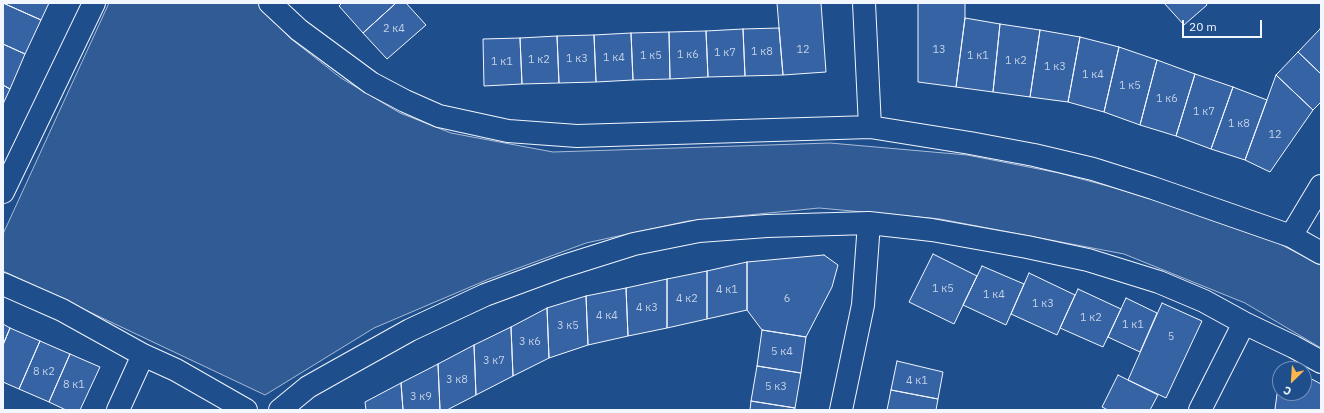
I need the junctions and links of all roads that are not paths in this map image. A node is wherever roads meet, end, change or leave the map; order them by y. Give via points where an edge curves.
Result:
1 (94, 3) edge
2 (270, 3) edge
3 (864, 3) edge
4 (870, 127) junction
5 (1321, 186) edge
6 (3, 192) edge
7 (869, 223) junction
8 (1291, 236) junction
9 (1321, 254) edge
10 (3, 284) edge
11 (1244, 323) junction
12 (143, 354) junction
13 (1321, 362) edge
14 (118, 410) edge
15 (246, 410) edge
16 (280, 410) edge
17 (841, 410) edge
18 (1200, 410) edge

1 - 6 street
2 - 4 street via 299,30 371,83 439,116 508,131 576,136
3 - 4 street
4 - 8 street via 977,144 1093,169
5 - 8 street
7 - 11 street via 932,230 1088,260 1159,282 1204,301
7 - 16 street via 699,231 634,244 484,295 410,330 308,387
7 - 17 street via 863,305
8 - 9 street
10 - 12 street via 62,310
11 - 13 street
11 - 18 street
12 - 14 street
12 - 15 street

